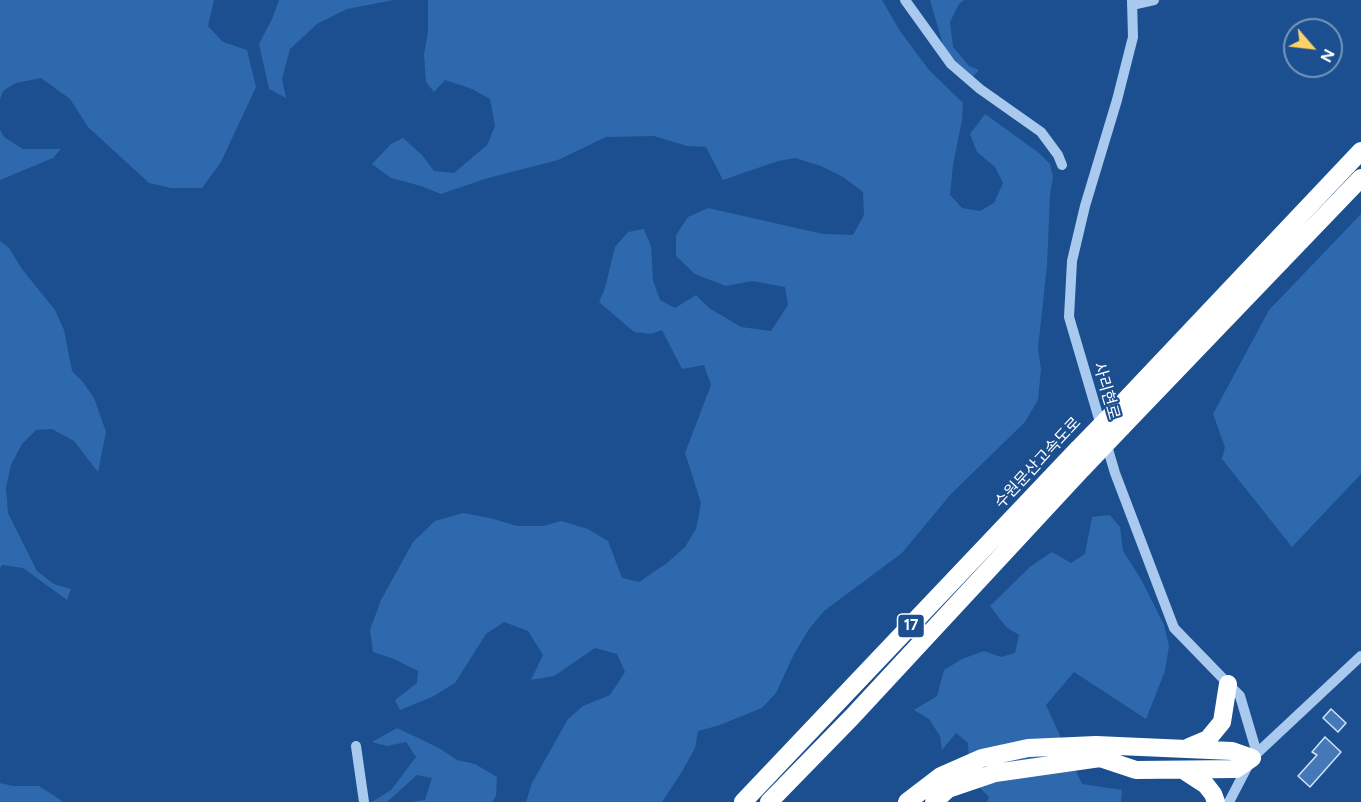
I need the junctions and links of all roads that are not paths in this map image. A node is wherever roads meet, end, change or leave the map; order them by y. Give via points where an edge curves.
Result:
1 (904, 0) edge
2 (1154, 0) edge
3 (1132, 2) edge
4 (1361, 151) edge
5 (1062, 165) dead end
6 (1361, 178) edge
7 (1361, 656) edge
8 (1228, 684) junction
9 (356, 746) dead end
10 (1184, 749) junction
11 (1252, 758) junction
12 (1181, 770) junction
13 (364, 802) edge
14 (743, 802) edge
15 (769, 802) edge
16 (907, 802) edge
17 (934, 802) edge
18 (1216, 802) edge
19 (1229, 802) edge

1 - 5 street via 951,64 1041,132
2 - 3 street
3 - 8 street, 사리현로 via 1133,38 1072,261 1069,317 1115,473 1174,628
4 - 14 highway, 수원문산고속도로 / 17, bridge
6 - 15 highway, 17, bridge
7 - 11 street
8 - 10 highway via 1222,722 1208,739
8 - 11 street, 사리현로 via 1240,696 1256,750
9 - 13 street
10 - 11 highway via 1232,751
10 - 16 highway via 1096,745 1028,748 982,758 941,776
11 - 12 highway via 1236,769
11 - 19 street
12 - 17 highway via 1136,770 1100,758 995,773 948,789
12 - 18 highway via 1206,785

